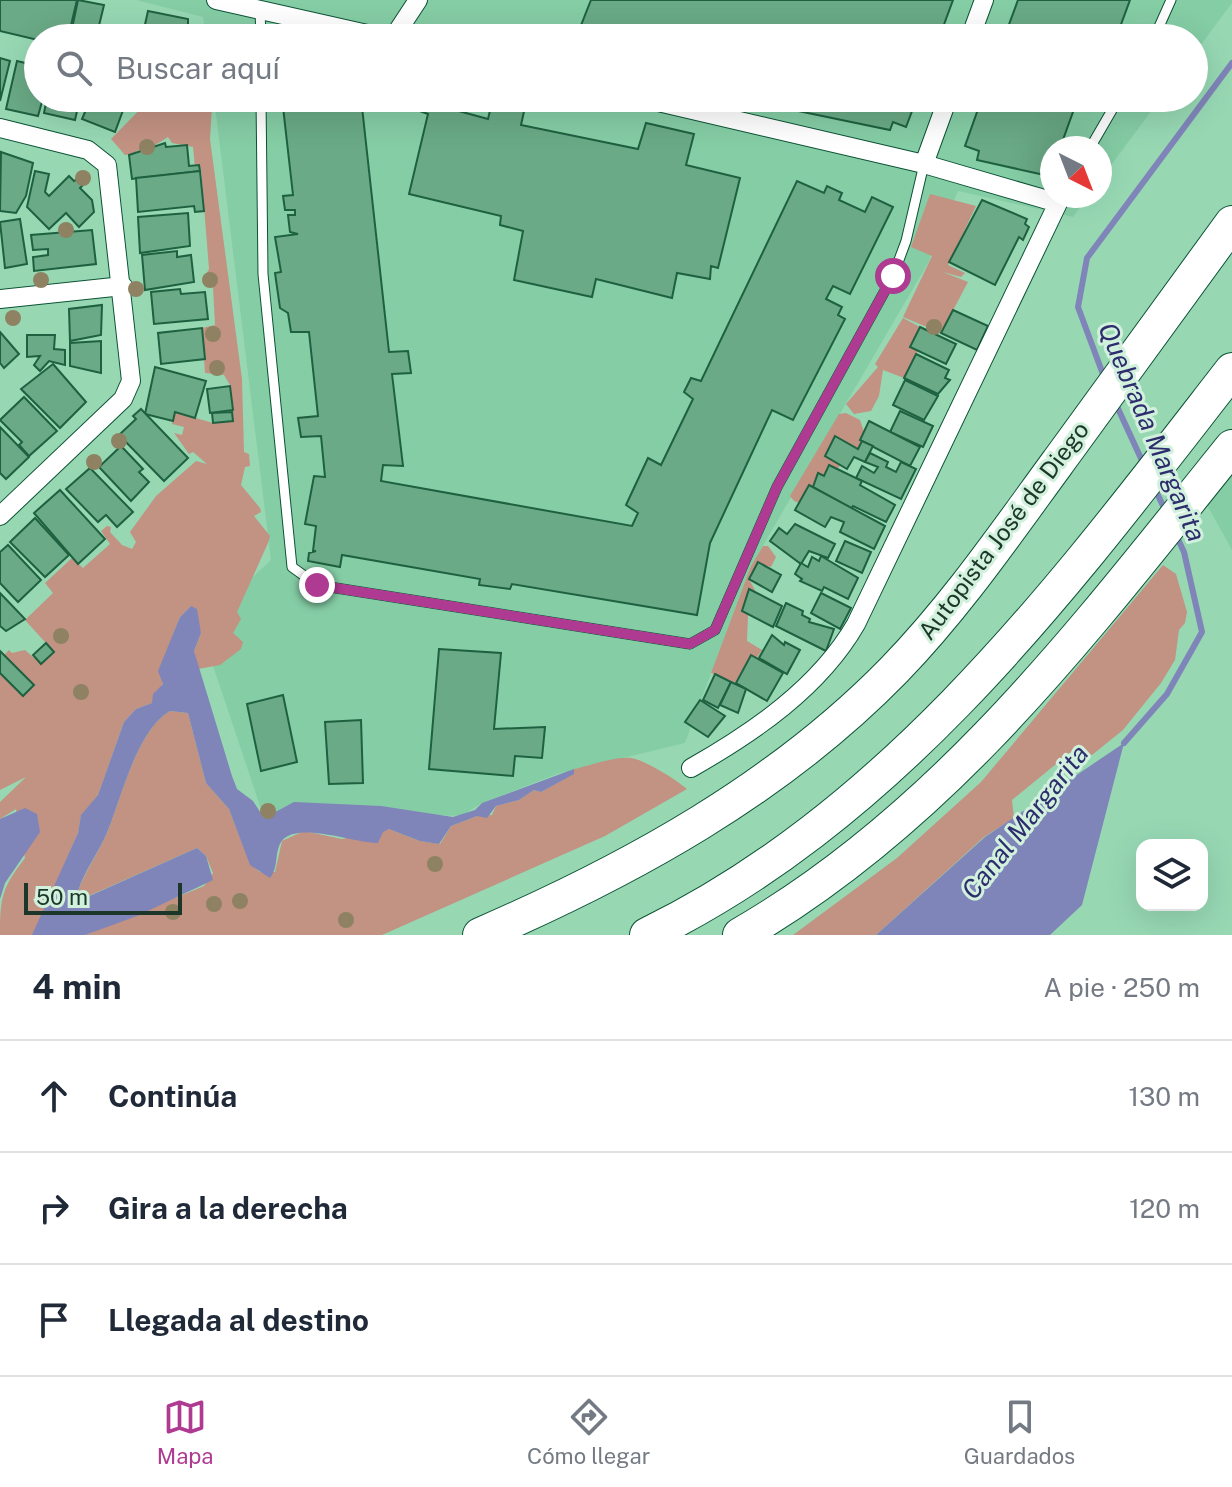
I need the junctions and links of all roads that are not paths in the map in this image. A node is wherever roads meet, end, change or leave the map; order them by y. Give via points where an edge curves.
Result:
1 (216, 0) edge
2 (418, 0) edge
3 (984, 0) edge
4 (1171, 0) edge
5 (260, 10) junction
6 (260, 24) edge
7 (322, 24) edge
8 (402, 24) edge
9 (975, 24) edge
10 (1160, 24) edge
11 (261, 112) edge
12 (701, 112) edge
13 (943, 112) edge
14 (1111, 112) edge
15 (0, 128) edge
16 (1097, 136) edge
17 (924, 164) junction
18 (1040, 194) edge
19 (1056, 208) edge
20 (1232, 223) edge
21 (123, 286) junction
22 (0, 299) edge
23 (1230, 371) edge
24 (1226, 455) edge
25 (0, 516) edge
26 (691, 768) dead end
27 (480, 935) edge
28 (647, 935) edge
29 (740, 935) edge

1 - 5 street
2 - 8 street
3 - 9 street
4 - 10 lane
5 - 6 lane
5 - 7 street
11 - 17 lane via 263,274 292,567 317,585 690,644 715,630 777,487 893,276
12 - 17 street
13 - 17 street
14 - 16 lane
15 - 21 street via 88,150 107,165
17 - 18 street
19 - 26 street via 837,658 752,731
20 - 27 highway, Autopista José de Diego via 982,567 891,672 814,740 677,838
21 - 22 street
21 - 25 street via 131,381 123,399
23 - 28 highway via 992,667 875,781 755,872
24 - 29 highway via 1015,712 912,810 814,888

